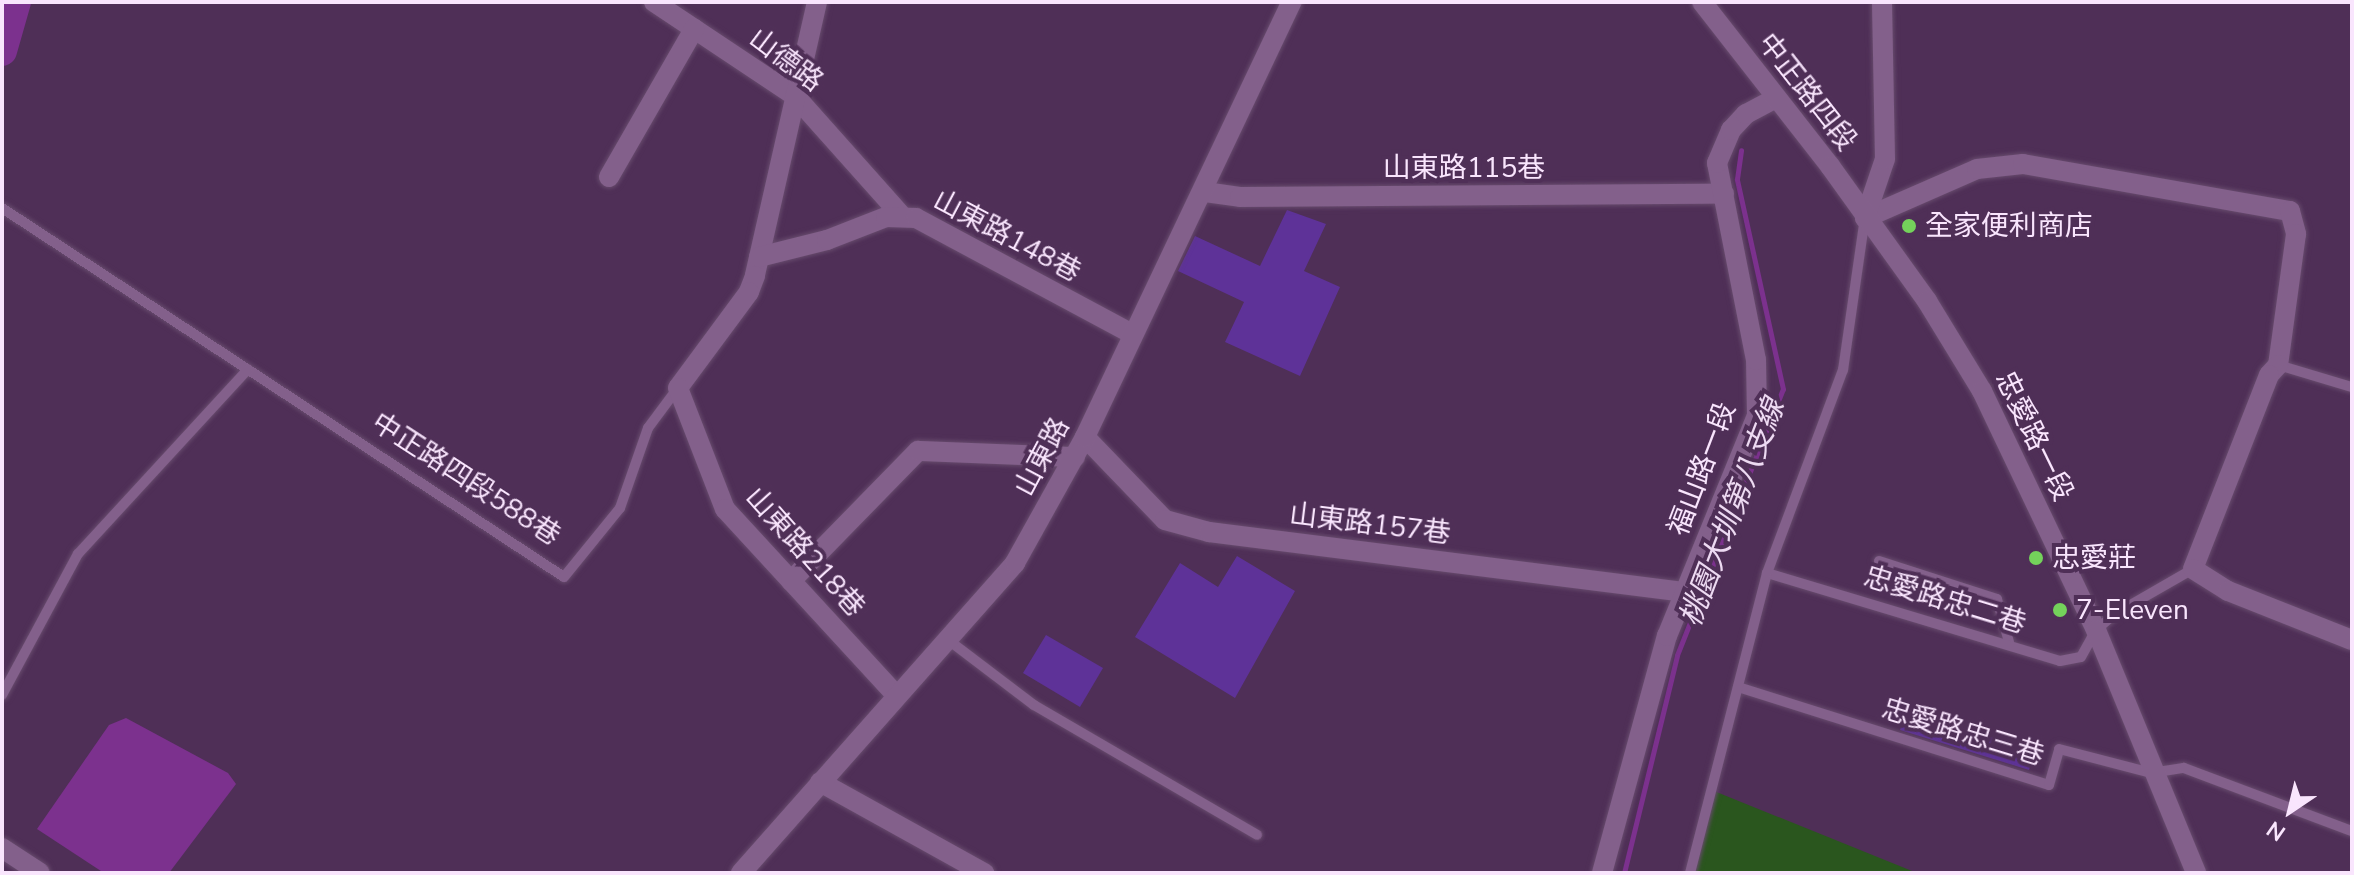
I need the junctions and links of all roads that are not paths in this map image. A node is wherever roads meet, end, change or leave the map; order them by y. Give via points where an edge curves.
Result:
1 (654, 2) edge
2 (817, 2) edge
3 (1292, 2) edge
4 (1702, 2) edge
5 (1882, 2) edge
6 (694, 29) junction
7 (795, 96) junction
8 (1774, 99) junction
9 (609, 177) dead end
10 (1205, 192) junction
11 (1724, 194) junction
12 (2, 208) edge
13 (901, 215) junction
14 (1865, 218) junction
15 (759, 257) junction
16 (1132, 334) junction
17 (2278, 365) junction
18 (248, 369) junction
19 (2352, 387) edge
20 (678, 388) junction
21 (1085, 437) junction
22 (1075, 457) junction
23 (1879, 561) dead end
24 (2193, 569) junction
25 (1767, 573) junction
26 (791, 581) junction
27 (1683, 592) junction
28 (2096, 630) junction
29 (947, 639) junction
30 (2352, 640) edge
31 (2009, 642) junction
32 (1738, 687) junction
33 (2, 695) edge
34 (896, 695) junction
35 (2151, 773) junction
36 (820, 782) junction
37 (2352, 831) edge
38 (1257, 835) dead end
39 (2, 848) edge
40 (40, 873) edge
41 (741, 873) edge
42 (984, 873) edge
43 (1602, 873) edge
44 (1690, 873) edge
45 (2196, 873) edge

1 - 6 street, 山德路
2 - 7 street, 中正路四段588巷
3 - 10 street, 山東路
4 - 8 street, 中正路四段
5 - 14 street via 1885,159
6 - 7 street, 山德路
6 - 9 street
7 - 13 street, 山德路
7 - 15 street, 中正路四段588巷
8 - 11 street, 福山路一段 via 1746,114 1731,130 1717,163
8 - 14 street, 中正路四段
10 - 11 street, 山東路115巷 via 1240,197
10 - 16 street, 山東路
11 - 27 street, 福山路一段 via 1756,360 1757,416
12 - 18 lane, 中正路四段588巷
13 - 15 street, 山東路148巷
13 - 16 street, 山東路148巷 via 916,218
14 - 17 street via 1977,169 2023,164 2290,211 2296,234
14 - 25 lane via 1843,370
14 - 28 street, 忠愛路一段 via 1927,301 1982,391
15 - 20 street, 中正路四段588巷 via 749,292
16 - 21 street, 山東路
17 - 19 lane
17 - 24 street via 2269,375
18 - 20 lane, 中正路四段588巷 via 564,577 620,508 648,428
18 - 33 lane via 78,554
20 - 26 street, 山東路218巷 via 725,509
21 - 22 street, 山東路
21 - 27 street, 山東路157巷 via 1165,520 1209,532
22 - 26 street via 918,451
22 - 29 street, 山東路 via 1015,563
23 - 31 lane via 1997,599
24 - 28 lane
24 - 30 street via 2228,591
25 - 31 lane, 忠愛路忠二巷
25 - 32 lane
26 - 34 street, 山東路218巷
27 - 43 street, 福山路一段
28 - 31 lane, 忠愛路忠二巷 via 2081,657 2060,661
28 - 35 street, 忠愛路一段
29 - 34 street, 山東路
29 - 38 lane via 1034,705
32 - 35 lane, 忠愛路忠三巷 via 2049,785 2059,749
32 - 44 lane
34 - 36 street, 山東路
35 - 37 lane via 2184,768
35 - 45 street, 忠愛路一段
36 - 41 street, 山東路
36 - 42 street
39 - 40 street

